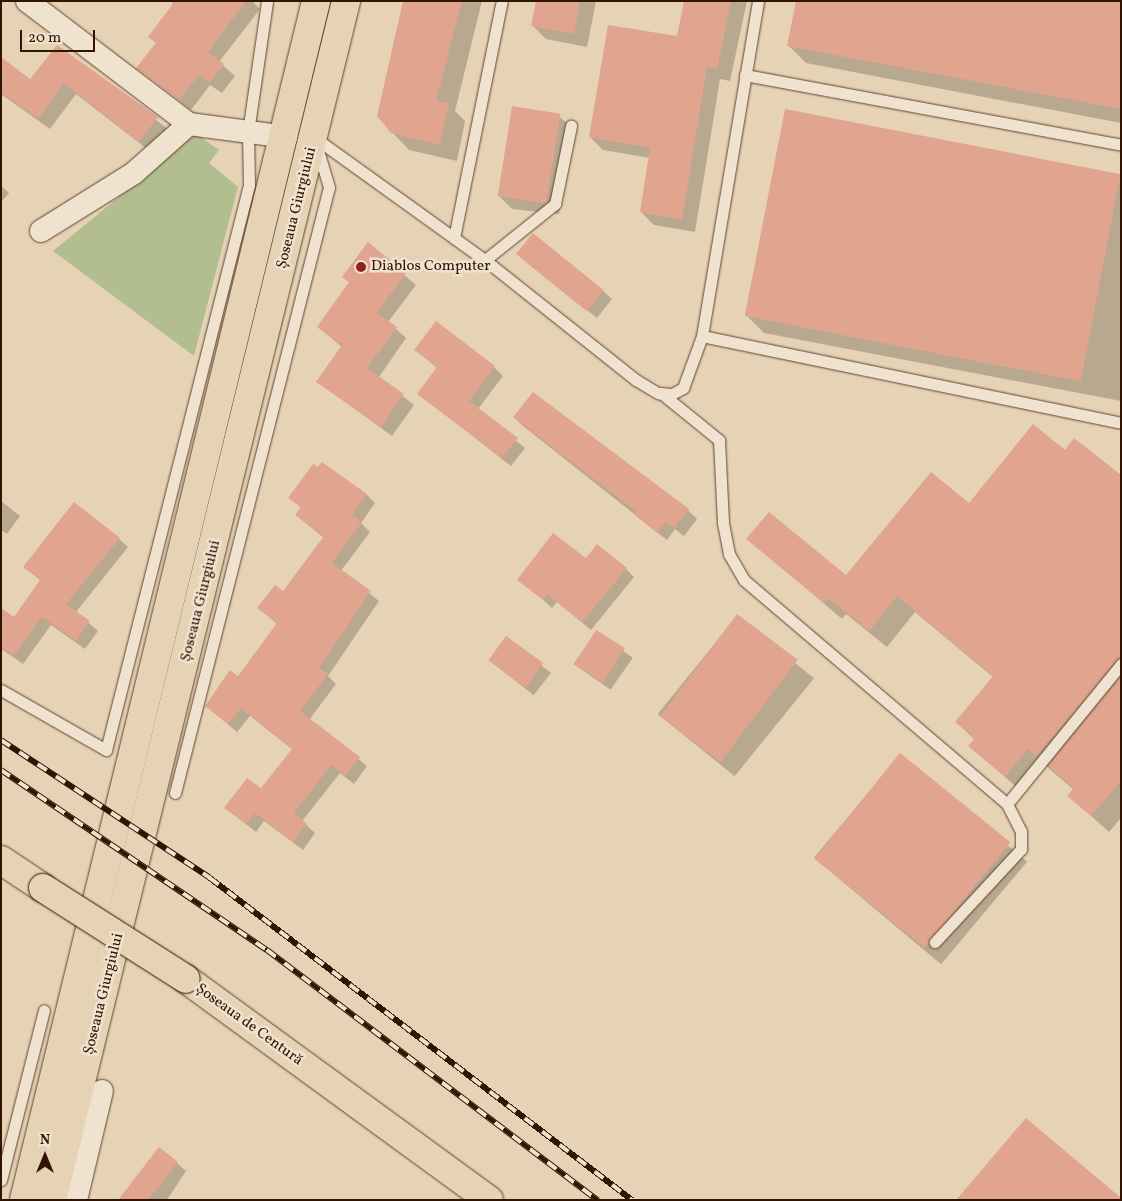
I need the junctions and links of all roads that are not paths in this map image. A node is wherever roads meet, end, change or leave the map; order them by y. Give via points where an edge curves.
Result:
1 (27, 1) edge
2 (267, 1) edge
3 (316, 1) edge
4 (346, 1) edge
5 (502, 1) edge
6 (758, 1) edge
7 (745, 74) junction
8 (189, 124) junction
9 (572, 126) dead end
10 (248, 132) junction
11 (286, 137) junction
12 (315, 138) junction
13 (1121, 145) edge
14 (41, 230) dead end
15 (454, 238) junction
16 (485, 260) junction
17 (702, 336) junction
18 (662, 393) junction
19 (1121, 423) edge
20 (1121, 664) edge
21 (1, 690) edge
22 (175, 793) dead end
23 (1007, 804) junction
24 (1, 860) edge
25 (935, 942) dead end
26 (44, 1010) dead end
27 (102, 1091) dead end
28 (1, 1180) edge
29 (24, 1200) edge
30 (52, 1200) edge
31 (76, 1200) edge
32 (489, 1200) edge

1 - 8 street
2 - 10 lane
3 - 11 main road, Șoseaua Giurgiului
4 - 12 main road, Șoseaua Giurgiului
5 - 15 lane
6 - 7 lane
7 - 13 lane
7 - 17 lane
8 - 10 street
8 - 14 street via 134,173
9 - 16 lane via 555,204
10 - 11 street
10 - 21 lane via 249,185 106,750
11 - 29 main road, Șoseaua Giurgiului
12 - 15 lane
12 - 22 lane via 328,187
12 - 30 main road, Șoseaua Giurgiului
15 - 16 lane
16 - 18 lane via 636,380
17 - 18 lane via 683,388
17 - 19 lane
18 - 23 lane via 719,440 722,523 730,554 744,580
20 - 23 lane
23 - 25 lane via 1020,831 1020,849
24 - 32 main road, Șoseaua de Centură, bridge via 186,979
26 - 28 lane
27 - 31 street

